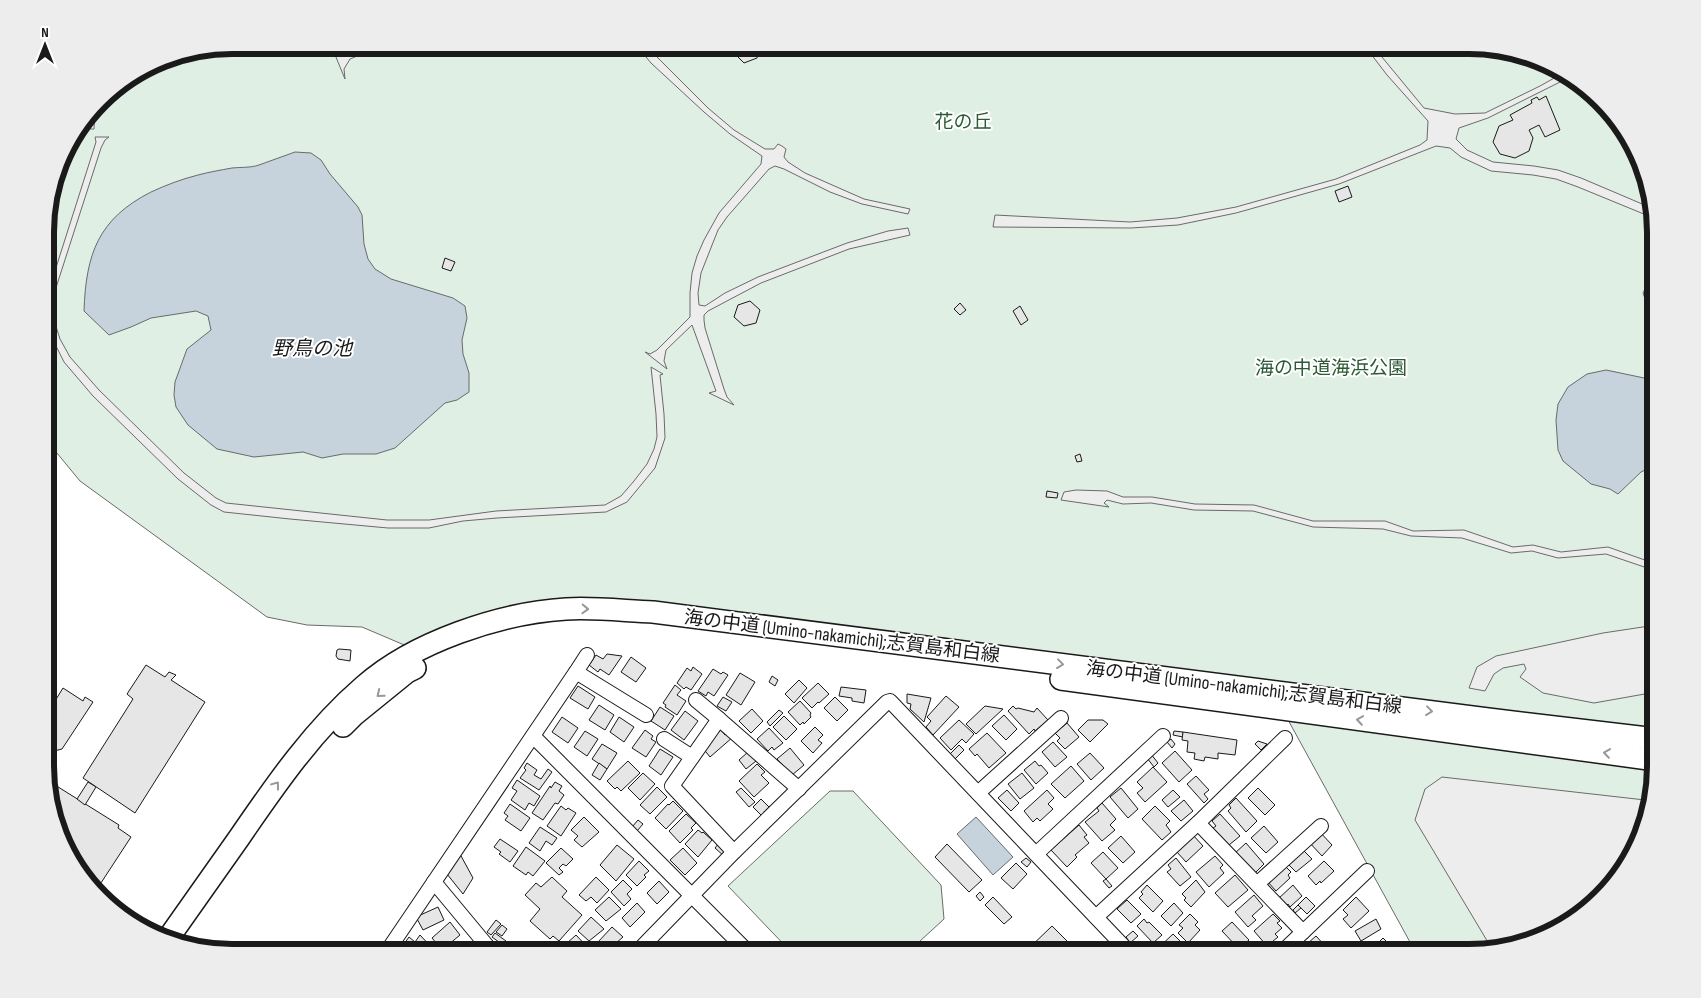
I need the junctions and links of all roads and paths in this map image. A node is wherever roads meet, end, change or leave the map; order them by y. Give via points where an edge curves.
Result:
1 (587, 655) dead end
2 (576, 672) junction
3 (696, 700) dead end
4 (646, 715) dead end
5 (1061, 718) dead end
6 (719, 719) junction
7 (533, 736) junction
8 (1163, 736) dead end
9 (1285, 738) dead end
10 (1647, 738) edge
11 (664, 739) dead end
12 (692, 757) junction
13 (1647, 759) edge
14 (799, 789) junction
15 (978, 793) junction
16 (1198, 823) junction
17 (1321, 826) dead end
18 (734, 852) junction
19 (1036, 854) junction
20 (1367, 871) dead end
21 (434, 882) junction
22 (1256, 884) junction
23 (691, 896) junction
24 (1096, 917) junction
25 (1303, 932) junction
26 (171, 934) edge
27 (183, 937) edge
28 (392, 944) edge
29 (486, 944) edge
30 (645, 944) edge
31 (740, 944) edge
32 (1122, 944) edge
33 (1291, 944) edge

1 - 2 street
2 - 4 street
2 - 7 street
3 - 6 street
5 - 15 street
6 - 12 street
6 - 14 street
7 - 21 street
7 - 23 street
8 - 19 street
9 - 16 street
26 -> 10 main road, 海の中道 (Umino-nakamichi);志賀島和白線 via 306,745 364,685 397,662 435,642 502,618 566,608 653,612
11 - 12 street
12 - 18 street via 672,786
13 -> 27 main road, 海の中道 (Umino-nakamichi);志賀島和白線 via 866,653 652,627 568,623 508,631 444,653 406,672 354,714 319,752
14 - 15 street via 890,701
14 - 18 street
15 - 19 street
16 - 22 street
16 - 24 street
17 - 22 street
18 - 23 street
19 - 24 street
20 - 25 street
21 - 28 street
21 - 29 street
22 - 25 street
23 - 30 street
23 - 31 street
24 - 32 street
25 - 33 street

